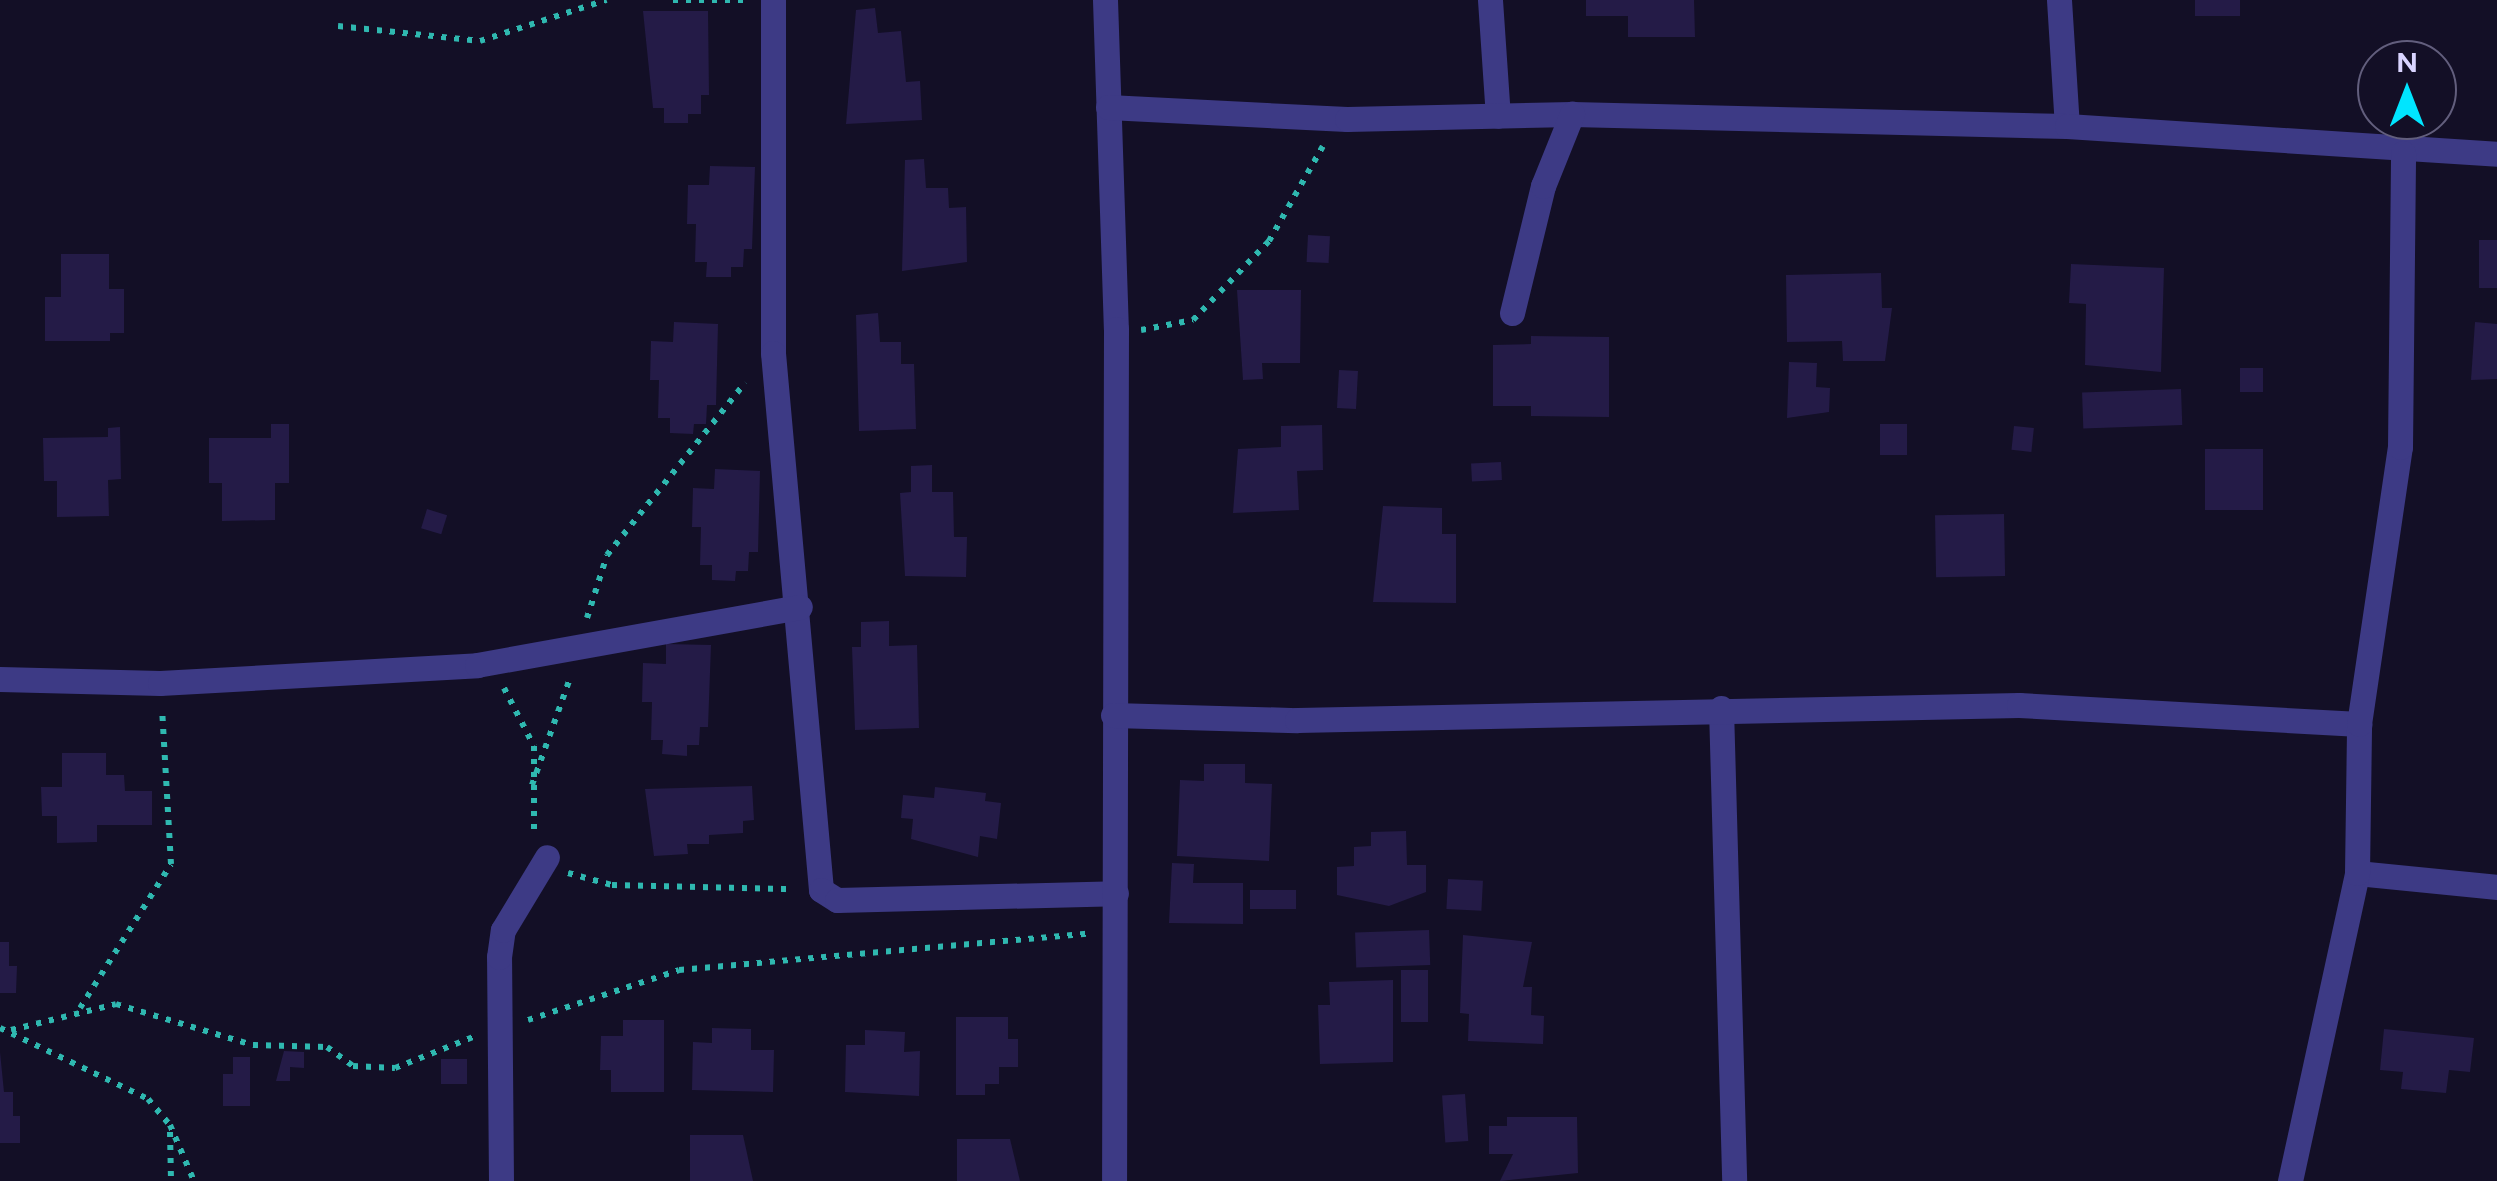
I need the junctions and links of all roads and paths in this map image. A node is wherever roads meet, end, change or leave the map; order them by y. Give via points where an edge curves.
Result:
1 (606, 0) edge
2 (673, 0) edge
3 (744, 0) edge
4 (773, 0) edge
5 (1105, 0) edge
6 (1490, 0) edge
7 (2060, 0) edge
8 (338, 26) dead end
9 (1108, 107) junction
10 (1572, 114) junction
11 (1498, 116) junction
12 (1347, 119) junction
13 (2066, 126) junction
14 (2402, 153) junction
15 (2497, 154) edge
16 (1512, 313) dead end
17 (1116, 329) junction
18 (774, 352) junction
19 (800, 607) junction
20 (578, 647) junction
21 (477, 665) junction
22 (0, 679) edge
23 (160, 683) junction
24 (1721, 708) junction
25 (1114, 715) junction
26 (2359, 724) junction
27 (532, 785) junction
28 (547, 857) junction
29 (2357, 872) junction
30 (2497, 887) edge
31 (820, 890) junction
32 (1116, 893) junction
33 (1117, 932) junction
34 (79, 1010) junction
35 (0, 1028) edge
36 (10, 1030) junction
37 (500, 1030) junction
38 (170, 1125) junction
39 (172, 1181) edge
40 (194, 1181) edge
41 (501, 1181) edge
42 (1114, 1181) edge
43 (1734, 1181) edge
44 (2290, 1181) edge

1 - 8 path via 480,42
2 - 3 path
4 - 18 street
5 - 9 street
6 - 11 street
7 - 13 street
9 - 12 street
9 - 17 street
10 - 11 street
10 - 13 street
10 - 16 street via 1542,186
11 - 12 street
12 - 17 path via 1306,167 1269,241 1193,320 1153,330
13 - 14 street
14 - 15 street
14 - 26 street via 2400,448
17 - 25 street
18 - 19 street
18 - 20 path via 607,555
19 - 20 street
19 - 31 street
20 - 21 street
20 - 27 path
21 - 23 street
21 - 27 path via 523,713 534,746
22 - 23 street
23 - 34 path via 171,864 113,945
24 - 25 street via 1297,720
24 - 26 street via 2020,704
24 - 43 street
25 - 32 street
26 - 29 street
27 - 28 path via 529,825
28 - 31 path via 565,872 612,885
28 - 37 street via 503,930
29 - 30 street
29 - 44 street
31 - 32 street via 837,900
32 - 33 street
33 - 37 path via 679,970
33 - 42 street
34 - 36 path
34 - 37 path via 116,1004 253,1045 334,1048 359,1067 409,1067
35 - 36 path
36 - 38 path via 136,1090
37 - 41 street
38 - 39 path
38 - 40 path

